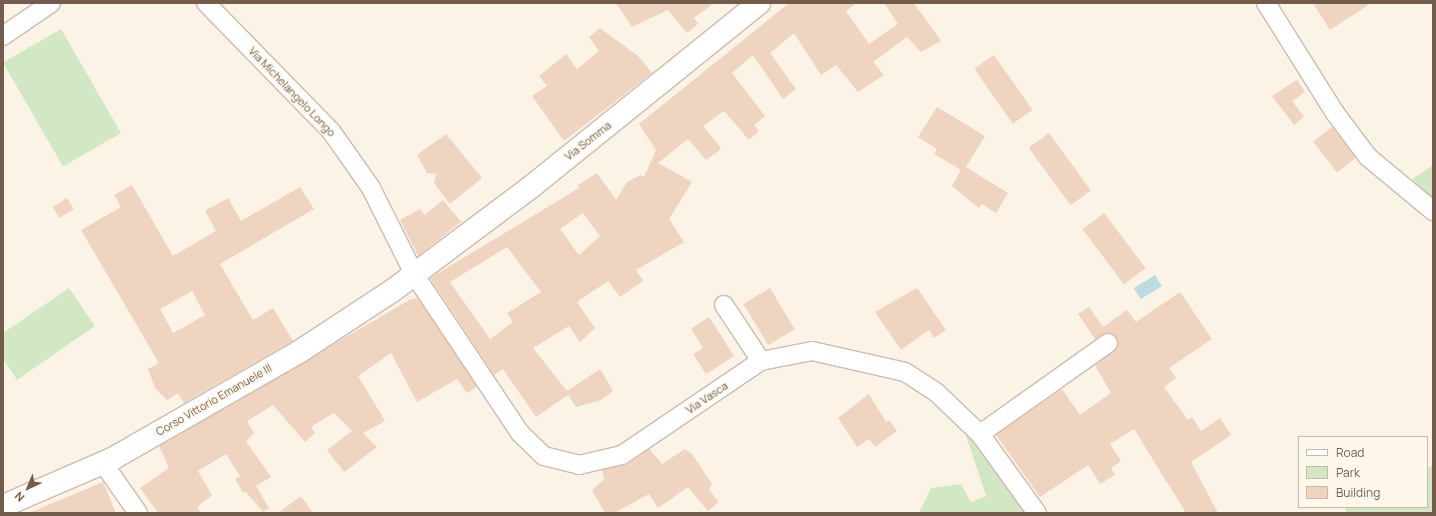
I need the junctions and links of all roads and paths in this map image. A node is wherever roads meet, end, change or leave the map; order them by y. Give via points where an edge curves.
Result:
1 (51, 3) edge
2 (206, 3) edge
3 (759, 3) edge
4 (1266, 3) edge
5 (3, 36) edge
6 (1433, 211) edge
7 (414, 274) junction
8 (724, 305) dead end
9 (1108, 343) dead end
10 (761, 362) junction
11 (980, 434) junction
12 (103, 463) junction
13 (3, 506) edge
14 (138, 513) edge
15 (1037, 513) edge

1 - 5 street
2 - 7 street, Via Michelangelo Longo via 331,131 371,188
3 - 7 street, Via Somma via 542,178
4 - 6 street via 1335,113 1368,157
7 - 10 street, Via Vasca via 520,433 544,456 579,465 622,456
7 - 12 street, Corso Vittorio Emanuele III via 299,352
8 - 10 street
9 - 11 street
10 - 11 street, Via Vasca via 812,351 905,372 936,392
11 - 15 street, Via Vasca
12 - 13 street, Corso Vittorio Emanuele III
12 - 14 street

